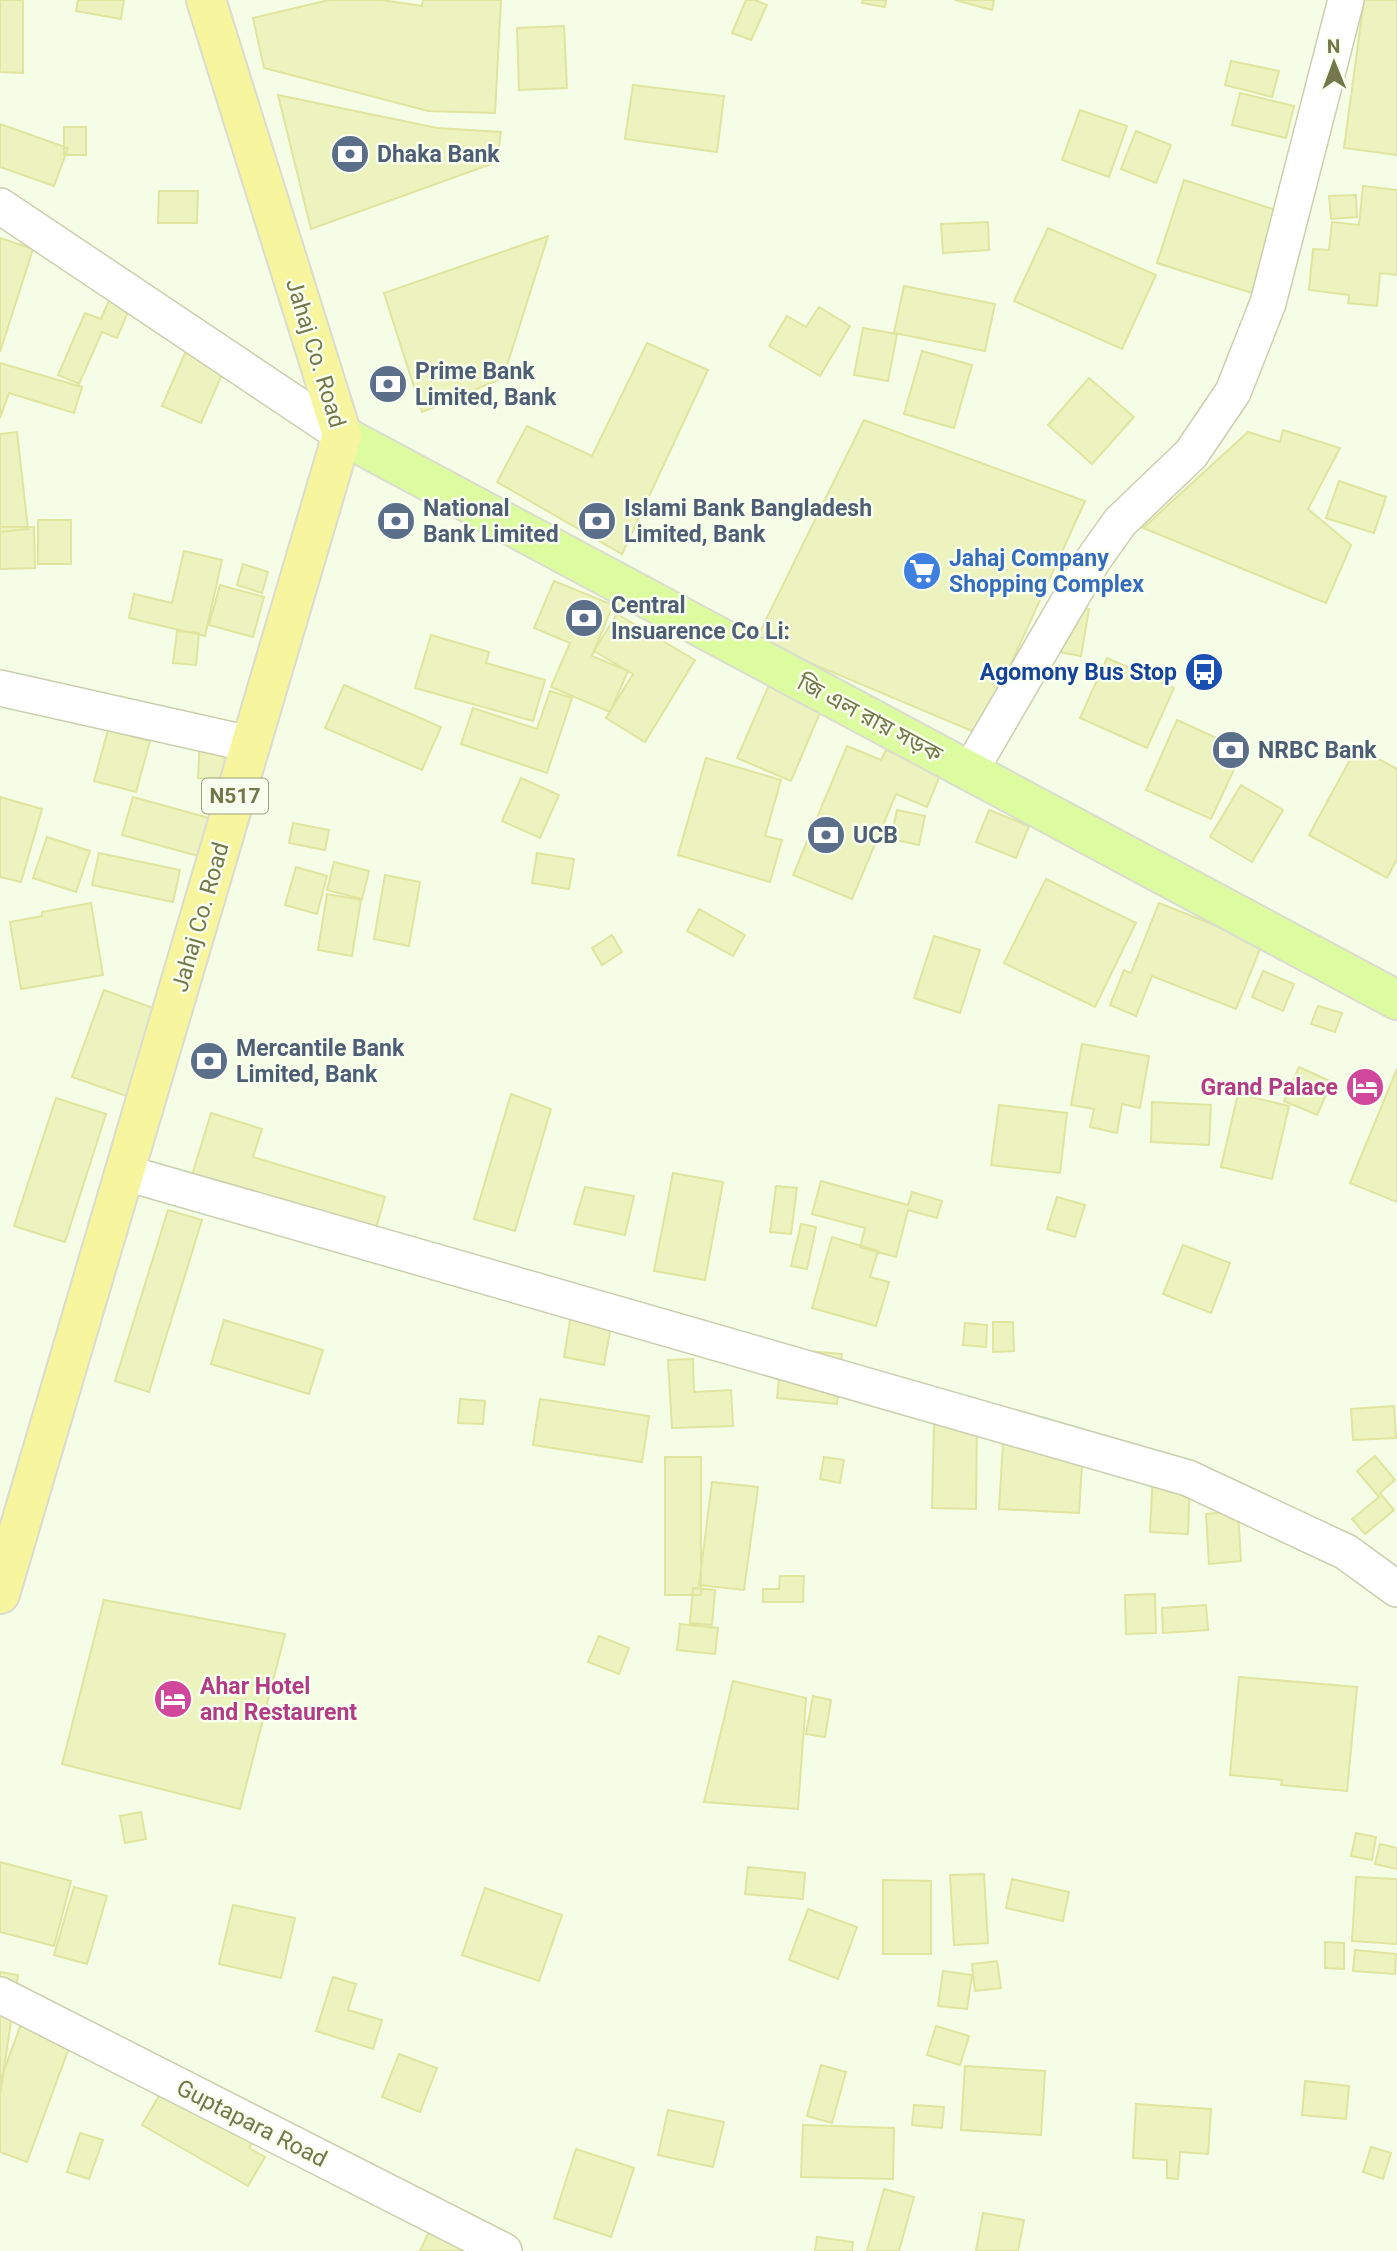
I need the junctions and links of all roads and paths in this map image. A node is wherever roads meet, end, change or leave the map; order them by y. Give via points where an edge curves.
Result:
1 (206, 0) edge
2 (1346, 0) edge
3 (0, 206) edge
4 (342, 435) junction
5 (0, 688) edge
6 (250, 744) junction
7 (971, 771) junction
8 (1397, 1000) edge
9 (126, 1173) junction
10 (1397, 1589) edge
11 (0, 1594) edge
12 (0, 1995) edge
13 (504, 2251) edge

1 - 4 highway, Jahaj Co. Road
2 - 7 street via 1268,303 1233,392 1191,454 1120,522 1093,560
3 - 4 street
4 - 6 highway, Jahaj Co. Road / N517
4 - 7 main road, জি এল রায় সড়ক
5 - 6 street
6 - 9 highway, Jahaj Co. Road / N517
7 - 8 main road, জি এল রায় সড়ক
9 - 10 street via 1188,1478 1346,1552
9 - 11 highway, Jahaj Co. Road / N517
12 - 13 street, Guptapara Road

